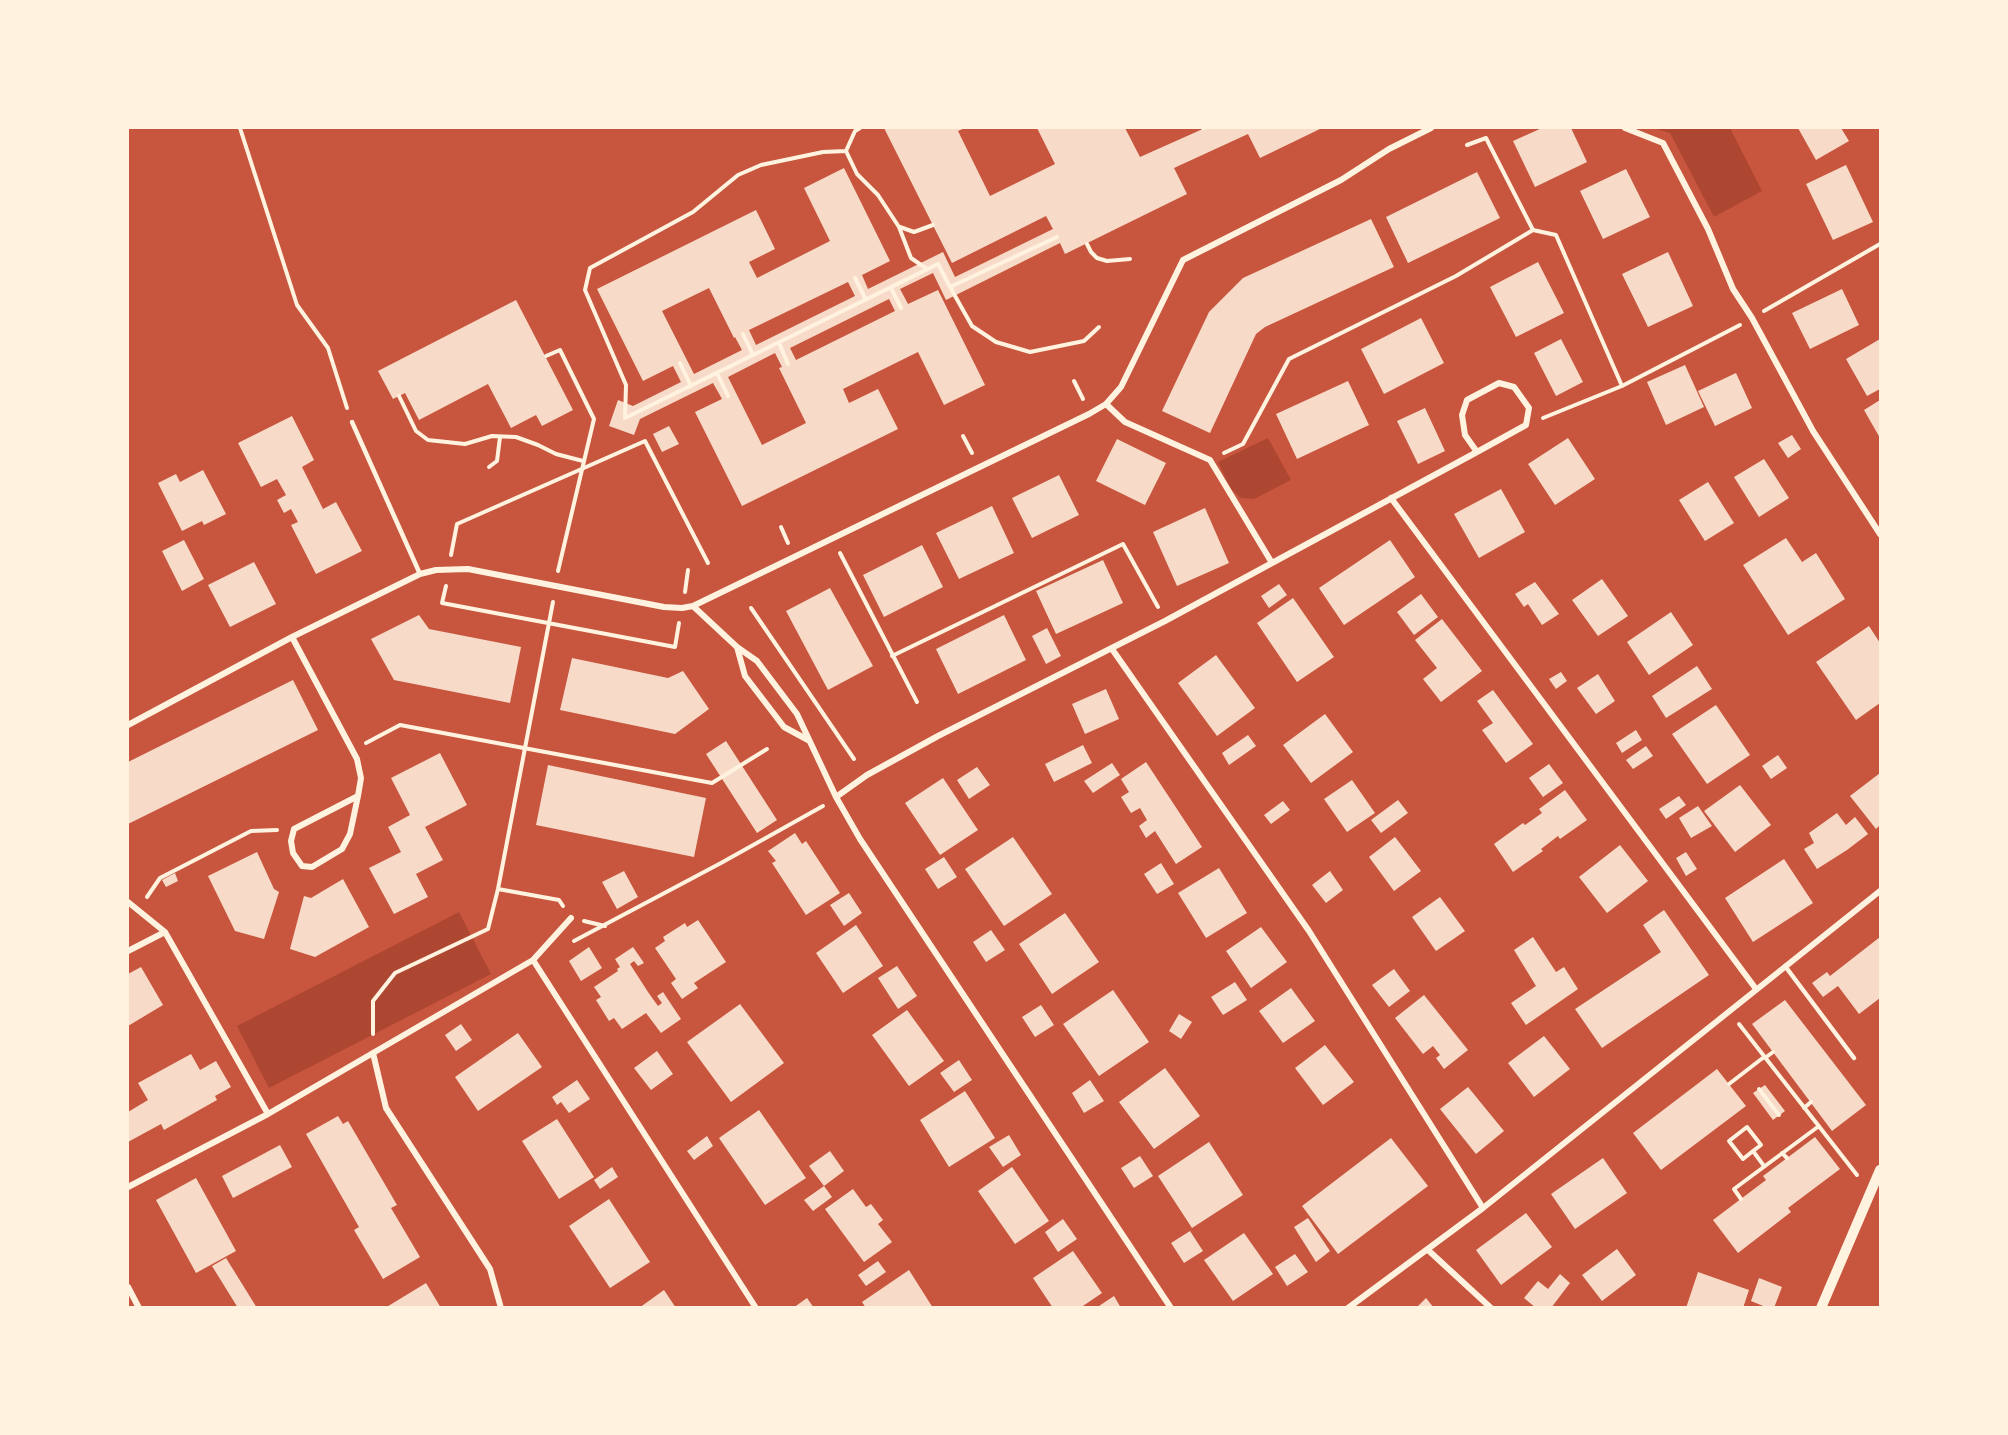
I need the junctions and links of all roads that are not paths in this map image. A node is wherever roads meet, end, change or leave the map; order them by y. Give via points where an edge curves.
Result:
1 (1431, 128) edge
2 (1625, 128) edge
3 (1106, 404) junction
4 (352, 422) road end
5 (1477, 452) junction
6 (1391, 498) junction
7 (1881, 534) edge
8 (1272, 563) junction
9 (420, 574) junction
10 (693, 606) junction
11 (292, 637) junction
12 (737, 647) junction
13 (1112, 649) junction
14 (128, 724) edge
15 (808, 740) junction
16 (358, 796) junction
17 (836, 797) junction
18 (1881, 891) edge
19 (128, 902) edge
20 (571, 918) road end
21 (165, 932) junction
22 (128, 951) edge
23 (532, 960) junction
24 (1785, 966) junction
25 (1756, 989) junction
26 (373, 1053) junction
27 (1854, 1058) dead end
28 (268, 1114) junction
29 (1881, 1170) edge
30 (128, 1187) edge
31 (1483, 1208) junction
32 (1428, 1250) junction
33 (128, 1287) edge
34 (139, 1308) edge
35 (501, 1308) edge
36 (756, 1308) edge
37 (1171, 1308) edge
38 (1348, 1308) edge
39 (1491, 1308) edge
40 (1821, 1308) edge

1 - 3 street via 1341,180 1183,260 1121,387
2 - 7 street via 1663,143 1733,289 1813,431
3 - 8 street via 1125,422 1209,460
3 - 10 street
4 - 9 lane
5 - 5 street via 1526,425 1529,408 1514,387 1499,383 1467,399 1462,415 1465,435
5 - 6 street
6 - 8 street
6 - 25 street
8 - 13 street
9 - 10 street via 468,569 664,607
9 - 11 street
10 - 12 street
11 - 14 street
11 - 16 street via 357,759 361,778
12 - 15 street via 757,661 797,714
12 - 15 street via 744,676 784,727
13 - 17 street via 938,736
13 - 31 street via 1309,931
15 - 17 street
16 - 16 street via 294,829 293,853 302,866 312,867 342,849 350,834
17 - 37 street
18 - 24 street
19 - 21 street
20 - 23 street
21 - 22 street
21 - 28 street
23 - 26 street
23 - 36 street
24 - 25 street
24 - 27 lane
25 - 31 street
26 - 28 street
26 - 35 street via 386,1108 490,1269
28 - 30 street
29 - 40 street
31 - 32 street
32 - 38 street
32 - 39 street
33 - 34 street

